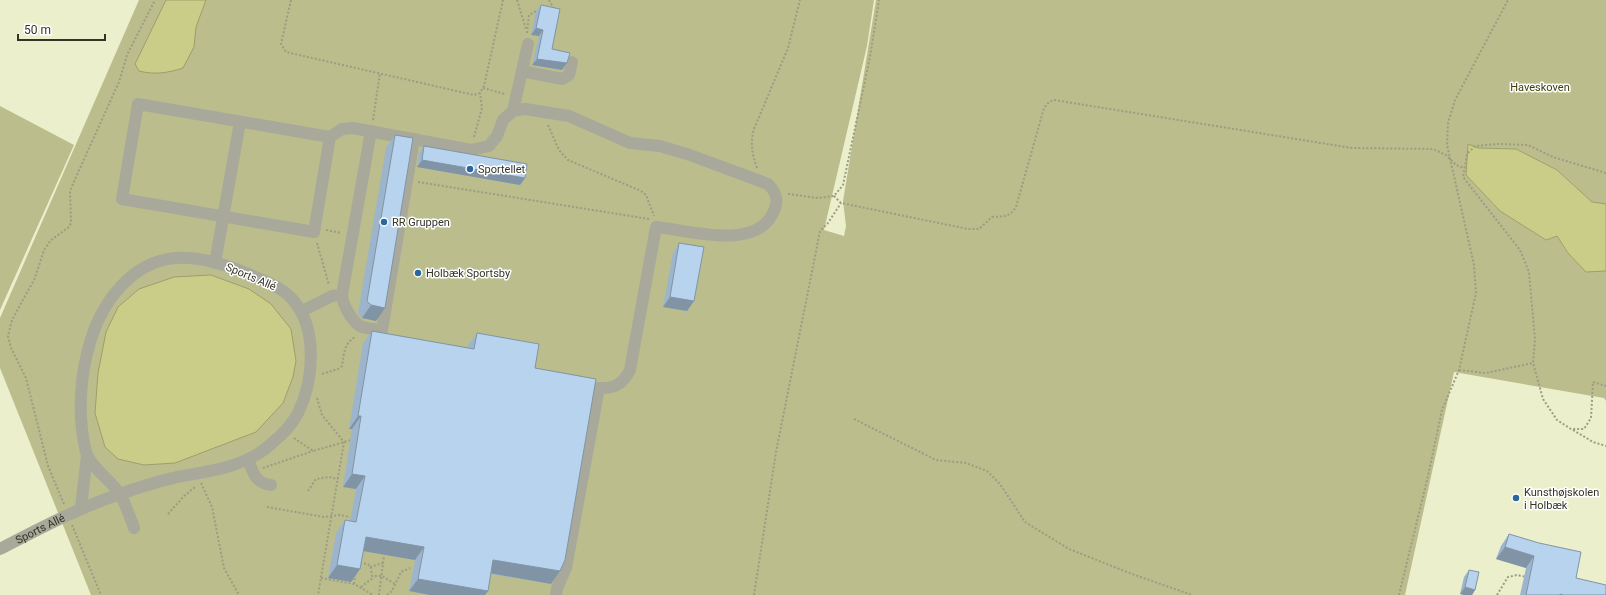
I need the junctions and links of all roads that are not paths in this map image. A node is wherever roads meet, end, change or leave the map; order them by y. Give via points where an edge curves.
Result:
1 (528, 44) road end
2 (572, 62) dead end
3 (522, 71) junction
4 (512, 111) junction
5 (240, 122) junction
6 (371, 131) junction
7 (330, 137) junction
8 (414, 139) junction
9 (223, 217) junction
10 (215, 263) junction
11 (337, 296) junction
12 (302, 311) junction
13 (87, 455) junction
14 (248, 459) junction
15 (271, 485) dead end
16 (120, 494) junction
17 (81, 508) junction
18 (134, 528) dead end
19 (0, 549) edge
20 (556, 595) edge

1 - 3 street
2 - 3 street via 569,75 562,79
3 - 4 street
4 - 8 street via 503,120 497,136 489,146 471,150
4 - 20 street via 525,109 569,116 623,140 683,153 768,184 777,198 774,213 763,227 754,231 724,237 656,227 630,370 625,380 618,385 599,388 566,568
5 - 7 street
5 - 9 street
5 - 9 street via 138,104 122,199
6 - 7 street via 348,128
6 - 8 street
6 - 11 street via 353,235
7 - 9 street via 315,230
8 - 11 street via 382,330 360,326
9 - 10 street
10 - 12 street, Sports Allé via 272,284 288,294
10 - 13 street, Sports Allé via 175,258 155,263 132,275 113,295 97,320 86,355 81,417
11 - 12 street
12 - 14 street, Sports Allé via 308,327 310,355 307,384 299,412 286,431 270,446
13 - 16 street
13 - 17 street, Sports Allé
14 - 15 street via 259,482
14 - 16 street, Sports Allé via 200,480 161,482
16 - 17 street, Sports Allé
16 - 18 street
17 - 19 street, Sports Allé

